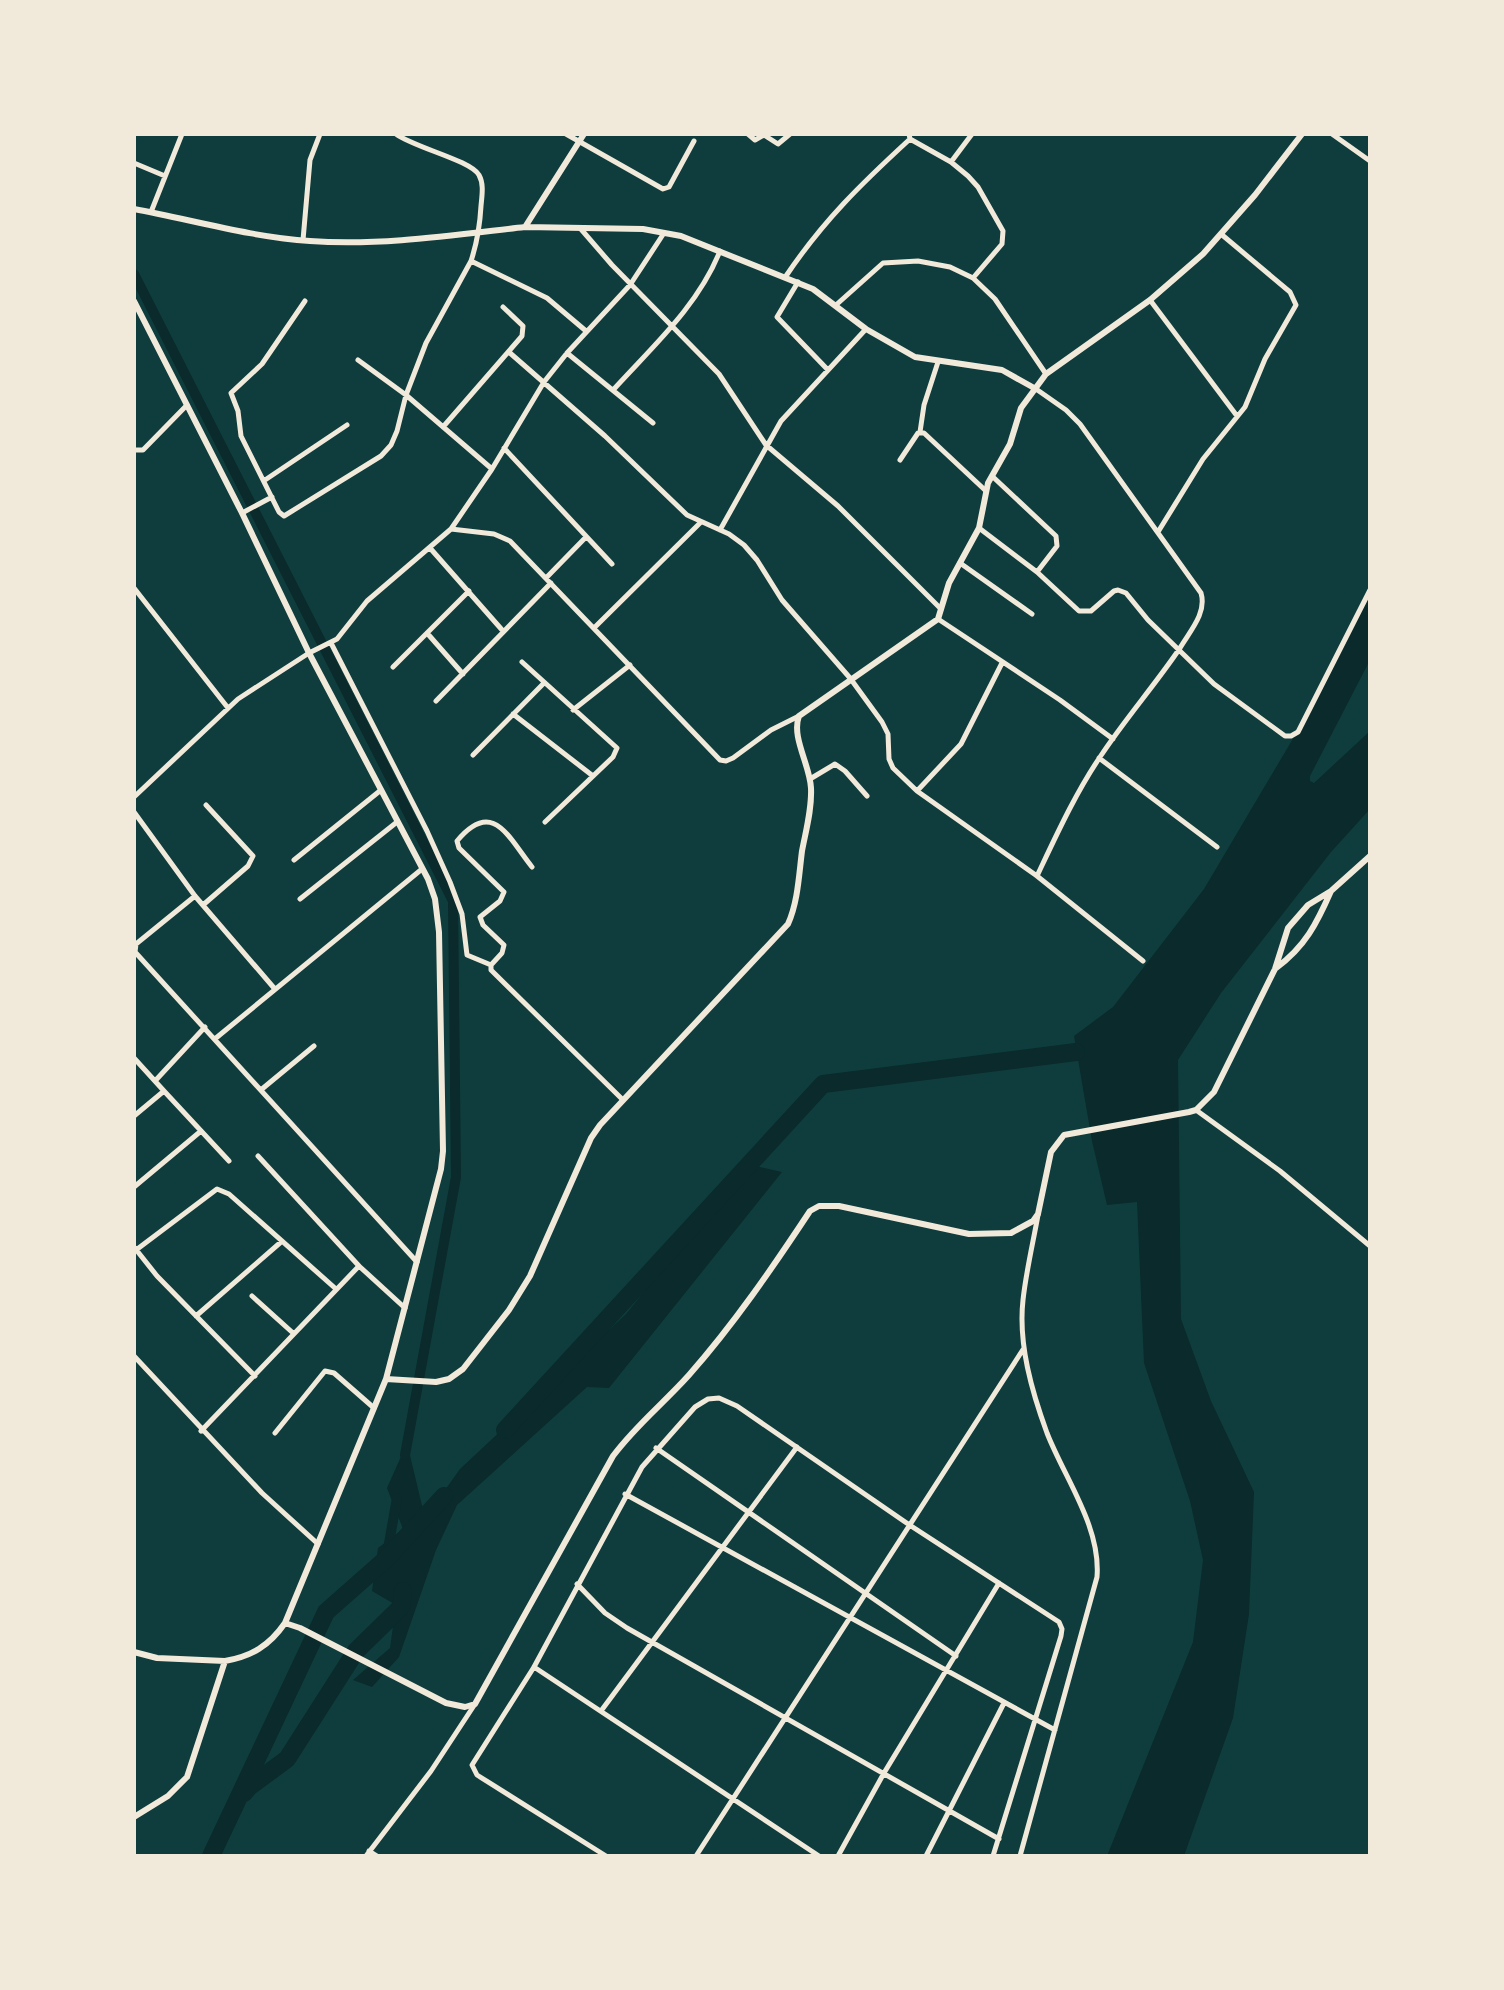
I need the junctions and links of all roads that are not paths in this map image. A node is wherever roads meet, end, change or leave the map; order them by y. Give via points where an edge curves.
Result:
1 (182, 134) edge
2 (320, 134) edge
3 (396, 134) edge
4 (566, 134) edge
5 (584, 134) edge
6 (748, 134) edge
7 (790, 134) edge
8 (972, 134) edge
9 (1302, 134) edge
10 (1332, 134) edge
11 (910, 137) edge
12 (694, 141) dead end
13 (579, 142) junction
14 (1370, 161) edge
15 (951, 162) junction
16 (134, 163) edge
17 (165, 176) junction
18 (134, 209) edge
19 (151, 212) junction
20 (525, 227) junction
21 (580, 228) junction
22 (478, 232) junction
23 (664, 233) junction
24 (1221, 234) junction
25 (303, 240) junction
26 (720, 250) junction
27 (471, 261) junction
28 (786, 276) junction
29 (973, 278) junction
30 (799, 282) junction
31 (630, 285) junction
32 (1150, 300) junction
33 (134, 301) edge
34 (305, 301) dead end
35 (836, 305) junction
36 (503, 307) dead end
37 (672, 326) junction
38 (866, 329) junction
39 (586, 331) junction
40 (510, 353) junction
41 (567, 353) junction
42 (358, 360) dead end
43 (938, 362) junction
44 (828, 370) junction
45 (1046, 374) junction
46 (544, 382) junction
47 (614, 389) junction
48 (1036, 389) junction
49 (406, 395) junction
50 (187, 405) junction
51 (1237, 416) junction
52 (653, 423) dead end
53 (347, 425) dead end
54 (443, 427) junction
55 (920, 432) junction
56 (766, 445) junction
57 (504, 448) junction
58 (134, 450) edge
59 (900, 460) dead end
60 (492, 469) junction
61 (992, 476) junction
62 (265, 480) junction
63 (986, 491) junction
64 (272, 497) junction
65 (246, 511) junction
66 (700, 523) junction
67 (979, 528) junction
68 (451, 529) junction
69 (720, 530) junction
70 (1158, 532) junction
71 (586, 537) junction
72 (430, 548) junction
73 (959, 563) junction
74 (612, 564) dead end
75 (1037, 572) junction
76 (548, 581) junction
77 (134, 588) edge
78 (1370, 590) edge
79 (469, 591) junction
80 (942, 610) junction
81 (1032, 614) dead end
82 (938, 619) junction
83 (595, 627) junction
84 (504, 631) junction
85 (427, 633) junction
86 (331, 643) junction
87 (1178, 650) junction
88 (312, 651) junction
89 (522, 662) dead end
90 (1002, 663) junction
91 (630, 665) junction
92 (393, 667) dead end
93 (463, 674) junction
94 (850, 678) junction
95 (544, 683) junction
96 (436, 701) dead end
97 (228, 708) junction
98 (573, 710) junction
99 (513, 714) junction
100 (799, 716) junction
101 (1113, 739) junction
102 (473, 755) dead end
103 (1099, 758) junction
104 (593, 776) junction
105 (810, 779) junction
106 (381, 790) junction
107 (917, 791) junction
108 (867, 796) dead end
109 (134, 797) edge
110 (206, 805) dead end
111 (134, 812) edge
112 (397, 822) junction
113 (545, 822) dead end
114 (1217, 847) dead end
115 (1370, 856) edge
116 (294, 860) dead end
117 (532, 867) dead end
118 (422, 869) junction
119 (1037, 876) junction
120 (1331, 891) junction
121 (195, 896) junction
122 (300, 899) dead end
123 (203, 905) junction
124 (1143, 961) dead end
125 (491, 965) junction
126 (1275, 969) junction
127 (274, 988) junction
128 (205, 1027) junction
129 (216, 1038) junction
130 (314, 1046) dead end
131 (134, 1058) edge
132 (155, 1081) junction
133 (262, 1089) junction
134 (164, 1091) junction
135 (622, 1099) junction
136 (1192, 1111) junction
137 (134, 1116) edge
138 (201, 1131) junction
139 (258, 1156) dead end
140 (229, 1161) dead end
141 (134, 1187) edge
142 (1038, 1214) junction
143 (281, 1242) junction
144 (1370, 1246) edge
145 (135, 1249) edge
146 (418, 1263) junction
147 (359, 1266) junction
148 (336, 1289) junction
149 (252, 1296) dead end
150 (406, 1308) junction
151 (196, 1316) junction
152 (293, 1333) junction
153 (1024, 1347) junction
154 (134, 1356) edge
155 (255, 1376) junction
156 (386, 1379) junction
157 (375, 1409) junction
158 (201, 1431) junction
159 (275, 1433) dead end
160 (797, 1447) junction
161 (656, 1448) junction
162 (625, 1494) junction
163 (748, 1512) junction
164 (911, 1526) junction
165 (318, 1544) junction
166 (721, 1548) junction
167 (999, 1583) junction
168 (577, 1584) junction
169 (866, 1594) junction
170 (849, 1619) junction
171 (285, 1623) junction
172 (650, 1642) junction
173 (134, 1652) edge
174 (956, 1656) junction
175 (225, 1661) junction
176 (534, 1667) junction
177 (947, 1672) junction
178 (1004, 1703) junction
179 (475, 1704) junction
180 (601, 1711) junction
181 (785, 1717) junction
182 (1036, 1720) junction
183 (1055, 1730) junction
184 (884, 1773) junction
185 (733, 1798) junction
186 (950, 1809) junction
187 (134, 1817) edge
188 (999, 1839) junction
189 (368, 1854) edge
190 (377, 1856) edge
191 (606, 1856) edge
192 (696, 1856) edge
193 (819, 1856) edge
194 (838, 1856) edge
195 (926, 1856) edge
196 (993, 1856) edge
197 (1020, 1856) edge

1 - 17 street
2 - 25 street via 310,160
3 - 22 street via 477,171 482,183
4 - 13 street
5 - 13 street
6 - 7 street via 755,140 766,135 776,144
8 - 15 street
9 - 24 street
10 - 14 street
11 - 15 street
11 - 28 street via 847,197
12 - 13 street via 663,189
13 - 20 street
15 - 29 street via 978,187 1004,238
16 - 17 street
17 - 19 street
18 - 19 street
19 - 25 street
20 - 21 street
20 - 22 street
21 - 23 street
21 - 31 street
22 - 25 street via 365,243
22 - 27 street
23 - 26 street
23 - 31 street
24 - 32 street
24 - 51 street via 1290,292 1296,305
26 - 28 street
26 - 37 street via 704,286
27 - 39 street via 547,298
27 - 49 street via 432,332
28 - 30 street
29 - 35 street via 918,261 883,263
29 - 45 street via 995,299
30 - 35 street
30 - 44 street via 777,317
31 - 37 street
31 - 39 street
32 - 45 street
32 - 51 street
33 - 50 street
34 - 62 street via 254,374 231,393 241,436
35 - 38 street
36 - 40 street via 524,331
37 - 47 street
37 - 56 street via 719,374
38 - 43 street via 915,357
38 - 44 street
39 - 41 street
40 - 46 street
40 - 54 street
41 - 46 street
41 - 47 street
42 - 49 street
43 - 48 street via 1002,370
43 - 55 street
44 - 56 street
45 - 48 street
46 - 57 street
46 - 66 street
47 - 52 street
48 - 61 street via 1021,408 1010,444
48 - 70 street via 1080,424
49 - 54 street
49 - 64 street via 397,431 381,456 288,515 281,514
50 - 58 street via 143,450
50 - 65 street
51 - 70 street
53 - 62 street
54 - 60 street
55 - 59 street
55 - 63 street
56 - 69 street
56 - 80 street via 838,506
57 - 60 street
57 - 71 street
60 - 68 street
61 - 63 street
61 - 75 street via 1056,536 1057,546
62 - 64 street
63 - 67 street
64 - 65 street
65 - 88 street
66 - 69 street
66 - 83 street
67 - 73 street
67 - 75 street
68 - 72 street
68 - 76 street via 503,537
69 - 94 street via 744,545 782,600
70 - 87 street via 1204,602
71 - 74 street
71 - 76 street
72 - 79 street
72 - 86 street via 375,594
73 - 80 street
73 - 81 street
75 - 87 street via 1079,611 1091,611 1122,590
76 - 83 street
76 - 84 street
77 - 97 street
78 - 87 street via 1298,732 1291,736 1279,733 1214,684
79 - 84 street
79 - 85 street
80 - 82 street
82 - 90 street
82 - 94 street
83 - 91 street
84 - 93 street
85 - 92 street
85 - 93 street
86 - 88 street
86 - 125 street via 450,882 462,914 467,955
87 - 101 street
88 - 97 street
88 - 106 street
89 - 95 street
90 - 101 street
90 - 107 street via 961,744
91 - 98 street
91 - 100 street via 720,760 733,758
93 - 96 street
94 - 100 street
94 - 107 street via 885,728 890,764
95 - 98 street
95 - 99 street
97 - 109 street
98 - 104 street via 617,748
99 - 102 street
99 - 104 street
100 - 105 street via 796,723
101 - 103 street
103 - 114 street
103 - 119 street
104 - 113 street
105 - 108 street via 835,764
105 - 135 street via 788,924
106 - 112 street
106 - 116 street
107 - 119 street
110 - 123 street via 253,856
111 - 121 street
112 - 118 street
112 - 122 street
115 - 120 street
117 - 125 street via 490,821 480,821 457,841 504,892 480,917 504,945
118 - 127 street
118 - 146 street via 438,915 443,1151
119 - 124 street
120 - 126 street via 1308,940
120 - 126 street via 1297,915
121 - 123 street
121 - 128 street via 134,948
123 - 127 street
125 - 135 street via 494,974
126 - 136 street via 1214,1092
127 - 129 street
128 - 129 street
128 - 132 street
129 - 133 street
130 - 133 street
131 - 132 street
132 - 134 street
133 - 146 street
134 - 137 street
134 - 138 street
135 - 156 street via 591,1138 519,1295 463,1369 449,1379
136 - 142 street via 1064,1135 1051,1152
136 - 144 street via 1280,1171
138 - 140 street
138 - 141 street
139 - 147 street
142 - 153 street via 1023,1300
142 - 179 street via 1026,1227 990,1235 839,1206 810,1211 703,1358 613,1456
143 - 145 street via 217,1189
143 - 148 street
143 - 151 street
145 - 151 street
146 - 150 street
147 - 148 street
147 - 150 street
148 - 152 street
149 - 152 street
150 - 156 street
151 - 155 street
152 - 155 street
153 - 164 street
153 - 183 street via 1048,1435 1098,1560
154 - 158 street
155 - 158 street
156 - 157 street
157 - 159 street via 325,1371
157 - 165 street
158 - 165 street
160 - 161 street via 719,1398 695,1407
160 - 163 street
160 - 164 street
161 - 162 street
161 - 163 street
162 - 166 street
162 - 168 street
163 - 166 street
163 - 169 street
164 - 167 street
164 - 169 street
165 - 171 street
166 - 170 street
166 - 172 street
167 - 174 street
167 - 182 street via 1054,1618 1062,1629
168 - 172 street via 614,1619
168 - 176 street
169 - 170 street
169 - 174 street
170 - 177 street
170 - 181 street
171 - 175 street via 265,1646
171 - 179 street via 457,1706
172 - 180 street
172 - 181 street
173 - 175 street
174 - 177 street
175 - 187 street via 187,1777
176 - 180 street
176 - 191 street via 472,1770
177 - 178 street
177 - 184 street
178 - 182 street
178 - 186 street
179 - 189 street
180 - 185 street
181 - 184 street
181 - 185 street
182 - 183 street
182 - 188 street
183 - 197 street
184 - 186 street
184 - 194 street
185 - 192 street
185 - 193 street
186 - 188 street
186 - 195 street
188 - 196 street
189 - 190 street

